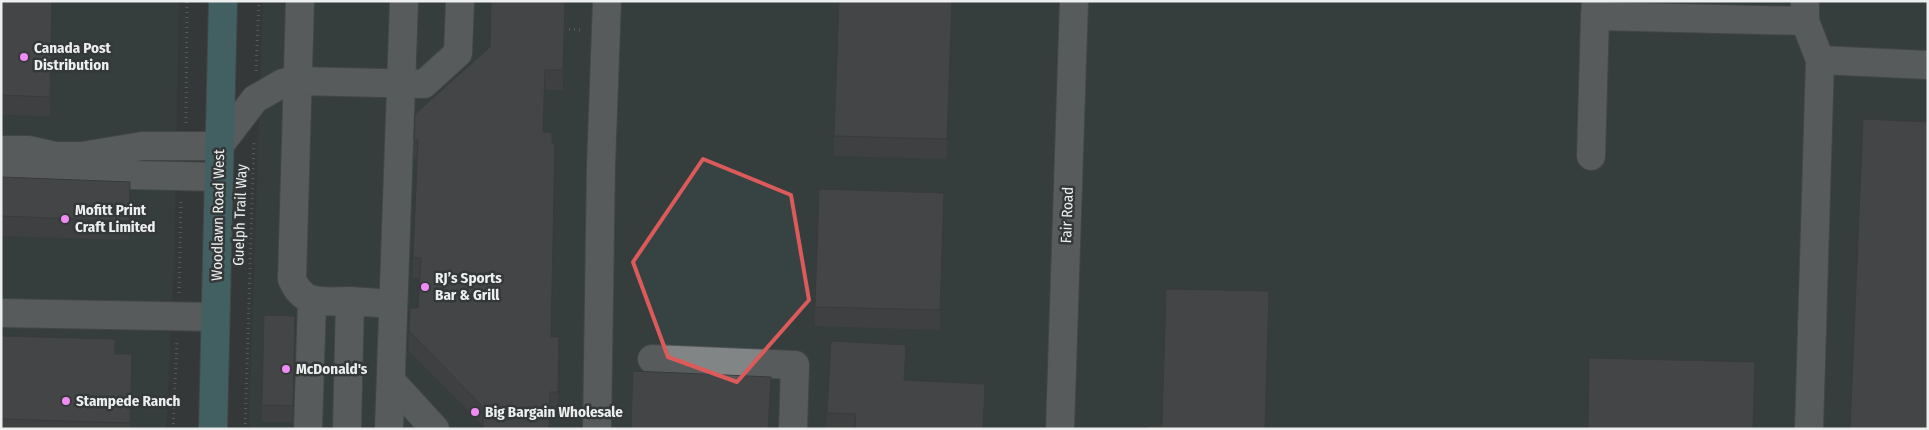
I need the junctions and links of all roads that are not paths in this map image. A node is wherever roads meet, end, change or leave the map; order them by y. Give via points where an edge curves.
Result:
1 (223, 1) edge
2 (300, 1) edge
3 (404, 1) edge
4 (460, 1) edge
5 (607, 1) edge
6 (1074, 1) edge
7 (1595, 8) edge
8 (1805, 11) edge
9 (1820, 60) junction
10 (1928, 65) edge
11 (298, 81) junction
12 (401, 84) junction
13 (219, 146) junction
14 (1, 150) edge
15 (1591, 156) dead end
16 (1, 172) edge
17 (219, 177) junction
18 (312, 300) junction
19 (350, 301) junction
20 (393, 304) junction
21 (1, 313) edge
22 (215, 317) junction
23 (652, 360) dead end
24 (391, 381) junction
25 (213, 429) edge
26 (308, 429) edge
27 (347, 429) edge
28 (389, 429) edge
29 (435, 429) edge
30 (597, 429) edge
31 (794, 429) edge
32 (1060, 429) edge
33 (1809, 429) edge

1 - 13 main road, Woodlawn Road West
2 - 11 street
3 - 12 street
4 - 12 street via 458,53 424,84
5 - 30 street
6 - 32 street, Fair Road
7 - 8 street
7 - 15 street
8 - 9 street
9 - 10 street
9 - 33 street
11 - 12 street
11 - 13 street via 283,83 255,99
11 - 18 street via 292,279 301,295
12 - 20 street
13 - 14 street via 142,146 82,156
13 - 17 main road, Woodlawn Road West
16 - 17 street
17 - 22 main road, Woodlawn Road West
18 - 19 street
18 - 26 street
19 - 20 street
19 - 27 street
20 - 24 street
21 - 22 street
22 - 25 main road, Woodlawn Road West
23 - 31 street via 795,365
24 - 28 street
24 - 29 street

